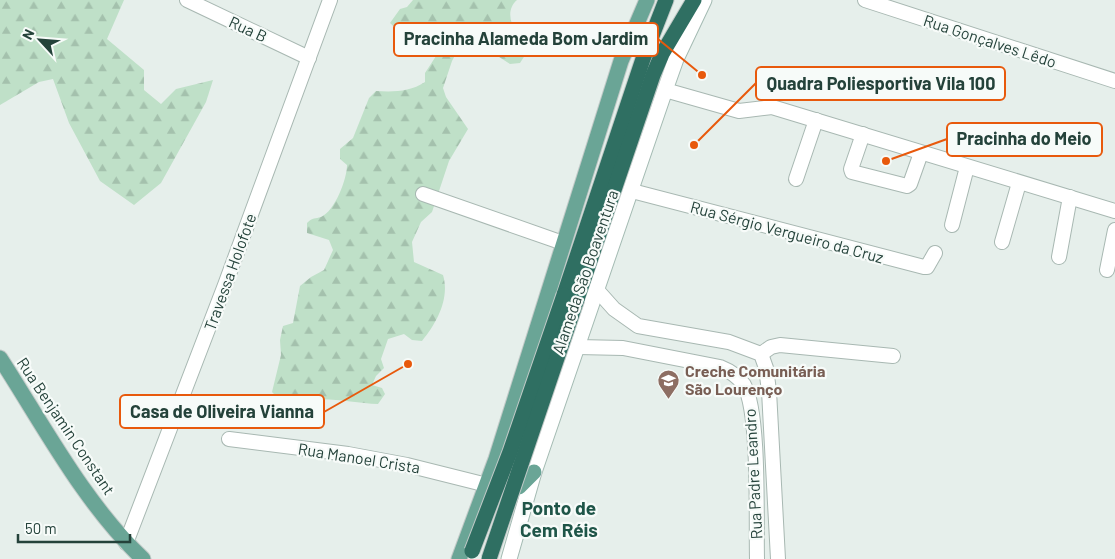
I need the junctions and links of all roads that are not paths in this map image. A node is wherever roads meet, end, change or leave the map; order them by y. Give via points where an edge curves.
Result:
1 (187, 0) edge
2 (330, 0) edge
3 (647, 0) edge
4 (666, 0) edge
5 (694, 0) edge
6 (704, 0) edge
7 (865, 0) edge
8 (309, 58) junction
9 (1115, 81) edge
10 (664, 90) junction
11 (816, 120) junction
12 (863, 134) junction
13 (921, 153) junction
14 (967, 166) junction
15 (796, 179) dead end
16 (1019, 183) junction
17 (632, 191) junction
18 (424, 194) dead end
19 (1070, 197) junction
20 (1114, 210) edge
21 (952, 224) dead end
22 (1115, 230) edge
23 (1002, 242) dead end
24 (563, 244) junction
25 (935, 253) dead end
26 (1059, 258) dead end
27 (1107, 270) dead end
28 (597, 290) junction
29 (571, 297) junction
30 (578, 347) junction
31 (761, 354) junction
32 (893, 356) dead end
33 (0, 358) edge
34 (229, 439) dead end
35 (496, 459) junction
36 (534, 472) junction
37 (487, 485) junction
38 (126, 543) junction
39 (144, 559) edge
40 (459, 559) edge
41 (467, 559) edge
42 (489, 559) edge
43 (509, 559) edge
44 (756, 559) edge
45 (778, 559) edge

1 - 8 street, Rua B
2 - 8 street, Travessa Holofote
3 - 24 main road, Alameda São Boaventura via 620,61
4 - 29 highway via 640,69
5 - 29 highway via 653,75
6 - 10 main road, Alameda São Boaventura
7 - 9 street, Rua Gonçalves Lêdo
8 - 38 street, Travessa Holofote
10 - 11 street via 739,111 772,107
10 - 17 main road, Alameda São Boaventura
11 - 12 street
11 - 15 street
12 - 13 street
12 - 13 street via 852,172 907,186
13 - 14 street
14 - 16 street
14 - 21 street
16 - 19 street
16 - 23 street
17 - 25 street, Rua Sérgio Vergueiro da Cruz via 924,268
17 - 28 main road, Alameda São Boaventura
18 - 24 street
19 - 20 street
19 - 26 street
22 - 27 street
24 - 35 main road, Alameda São Boaventura
28 - 30 main road, Alameda São Boaventura
28 - 31 street via 614,309 638,326 729,342
29 - 41 highway, bridge
29 - 42 highway, bridge
30 - 36 main road, Alameda São Boaventura
30 - 44 street, Rua Padre Leandro via 622,348 720,367 733,373 744,386 750,401 753,430
31 - 32 street via 780,345
31 - 45 street, Rua Padre Leandro via 769,391
33 - 38 main road, Rua Benjamin Constant via 85,489
34 - 37 street, Rua Manoel Crista via 348,454
35 - 36 main road via 496,480 506,489 519,487
35 - 37 main road, Alameda São Boaventura
36 - 43 main road, Alameda São Boaventura
37 - 40 main road, Alameda São Boaventura
38 - 39 main road, Rua Benjamin Constant

